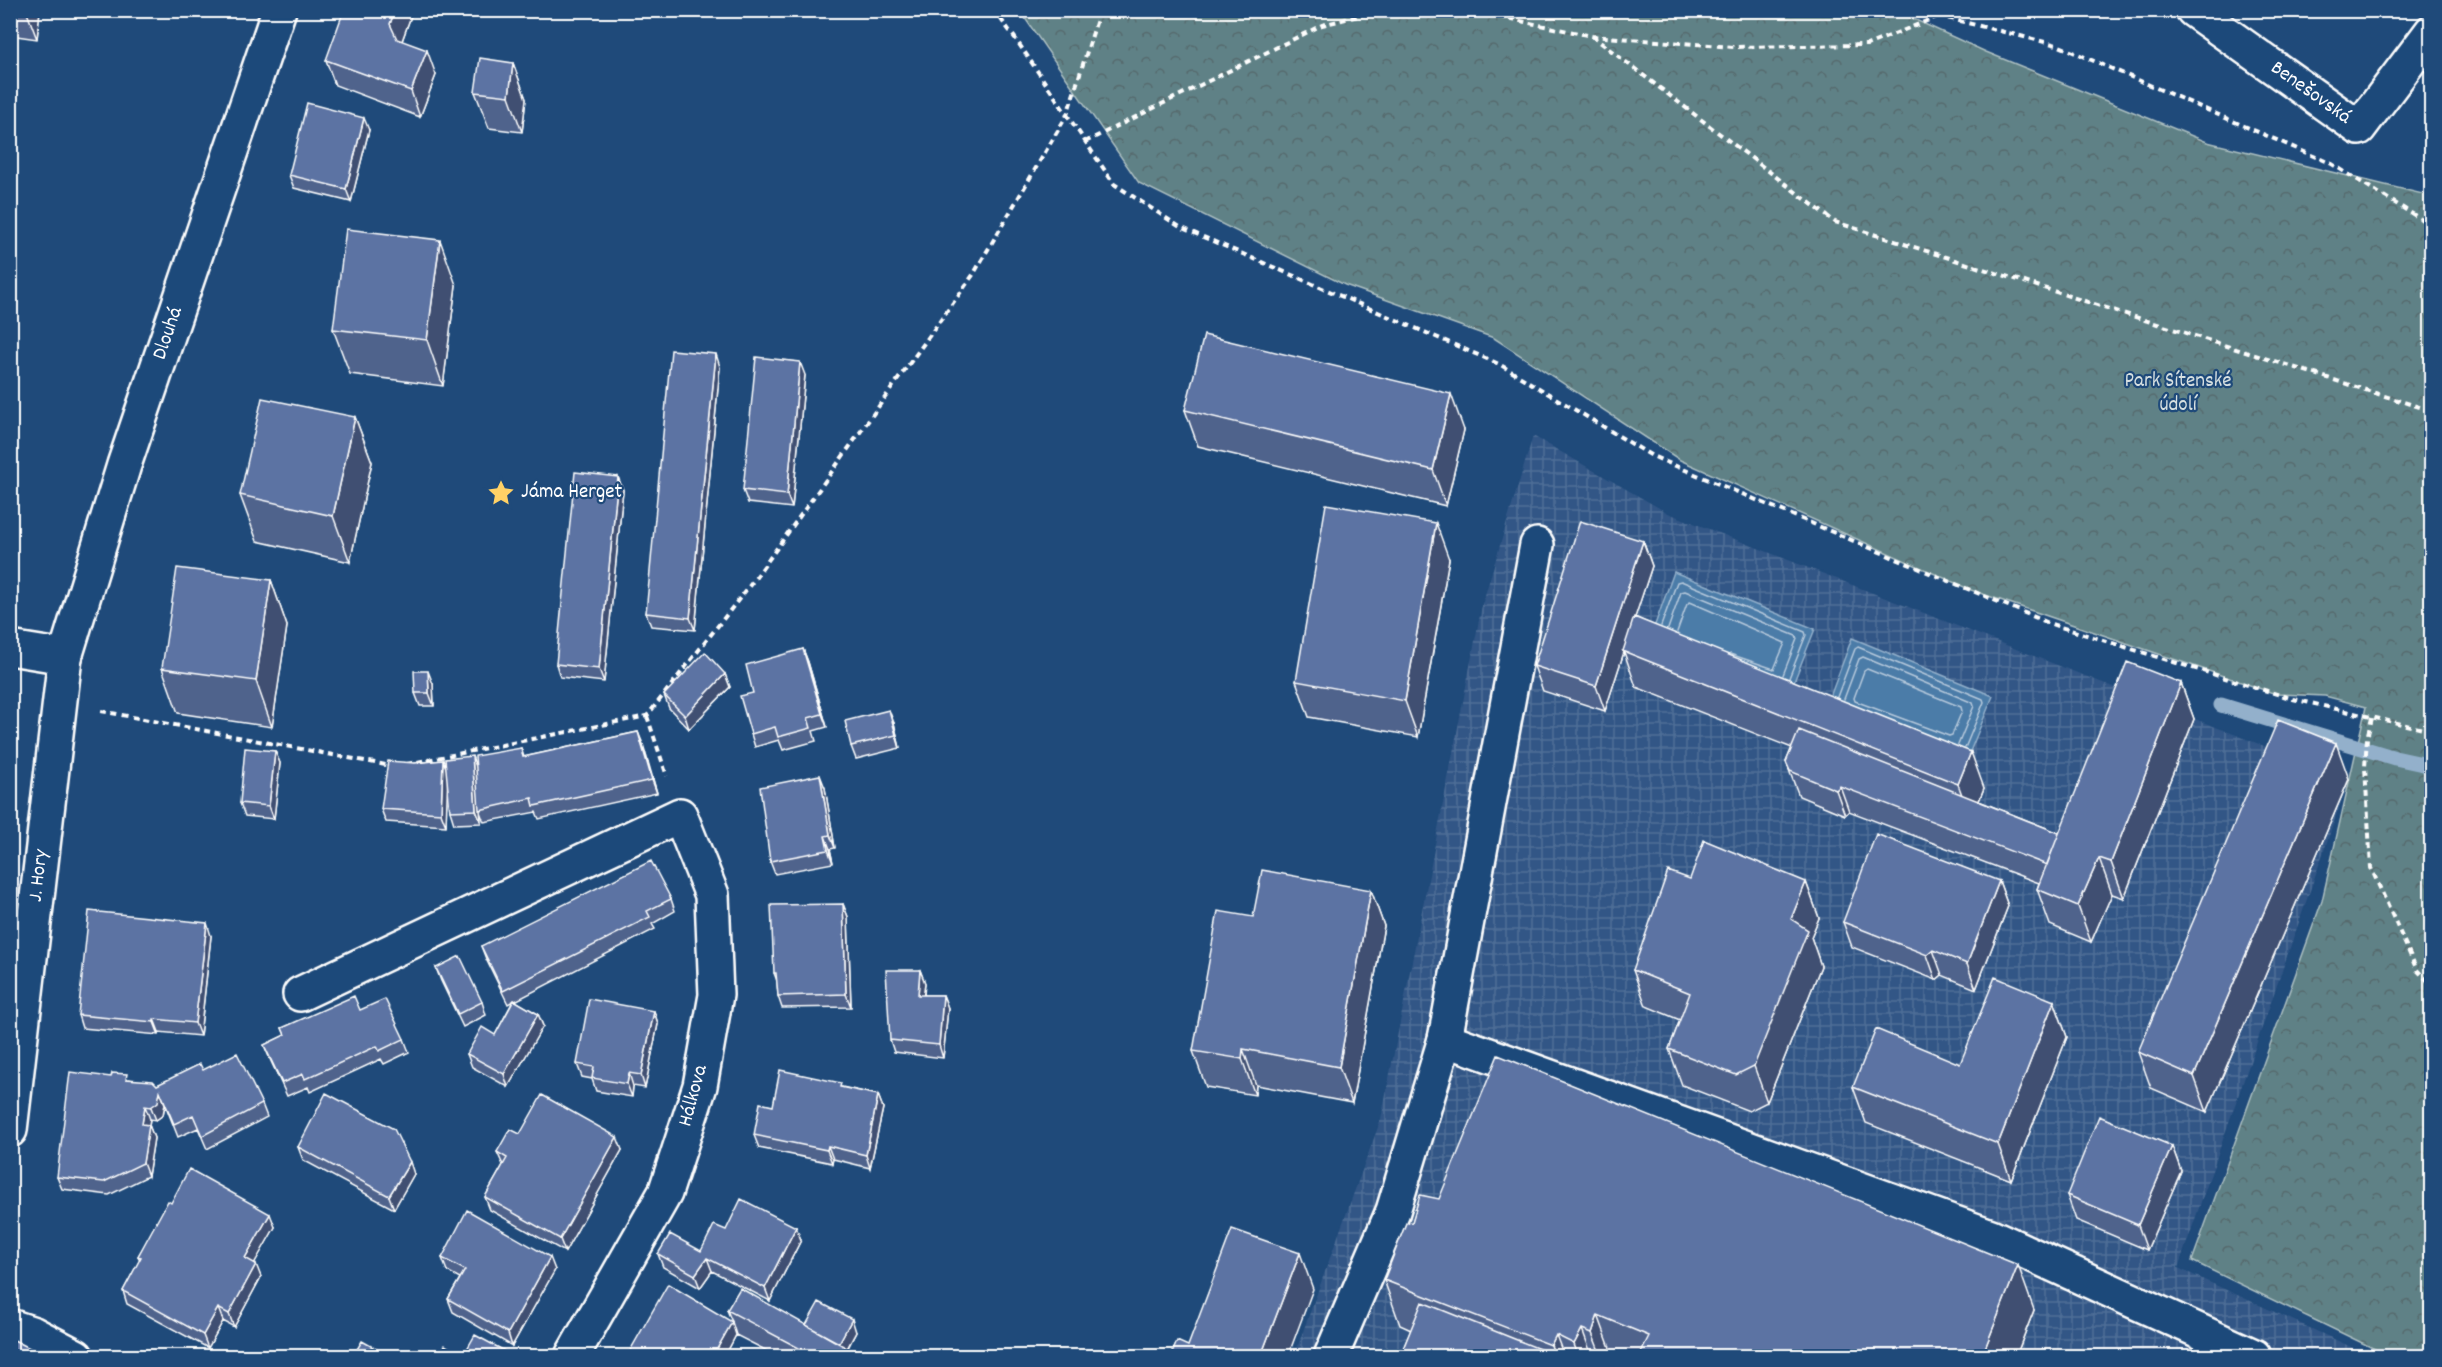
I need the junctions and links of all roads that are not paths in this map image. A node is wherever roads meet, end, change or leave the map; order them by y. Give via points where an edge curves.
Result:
1 (279, 10) edge
2 (2193, 10) edge
3 (2432, 31) edge
4 (1537, 545) dead end
5 (10, 648) edge
6 (65, 657) junction
7 (300, 994) dead end
8 (1444, 1039) junction
9 (10, 1130) edge
10 (10, 1326) edge
11 (76, 1356) edge
12 (572, 1356) edge
13 (1331, 1356) edge
14 (2254, 1356) edge

1 - 6 street, Dlouhá via 124,465
2 - 3 street, Benešovská via 2359,128
4 - 8 street
5 - 6 street
6 - 9 street, J. Hory
7 - 12 street, Hálkova via 680,815 712,895 716,994 700,1086 664,1193
8 - 13 street via 1393,1211
8 - 14 street via 1991,1236
10 - 11 street

